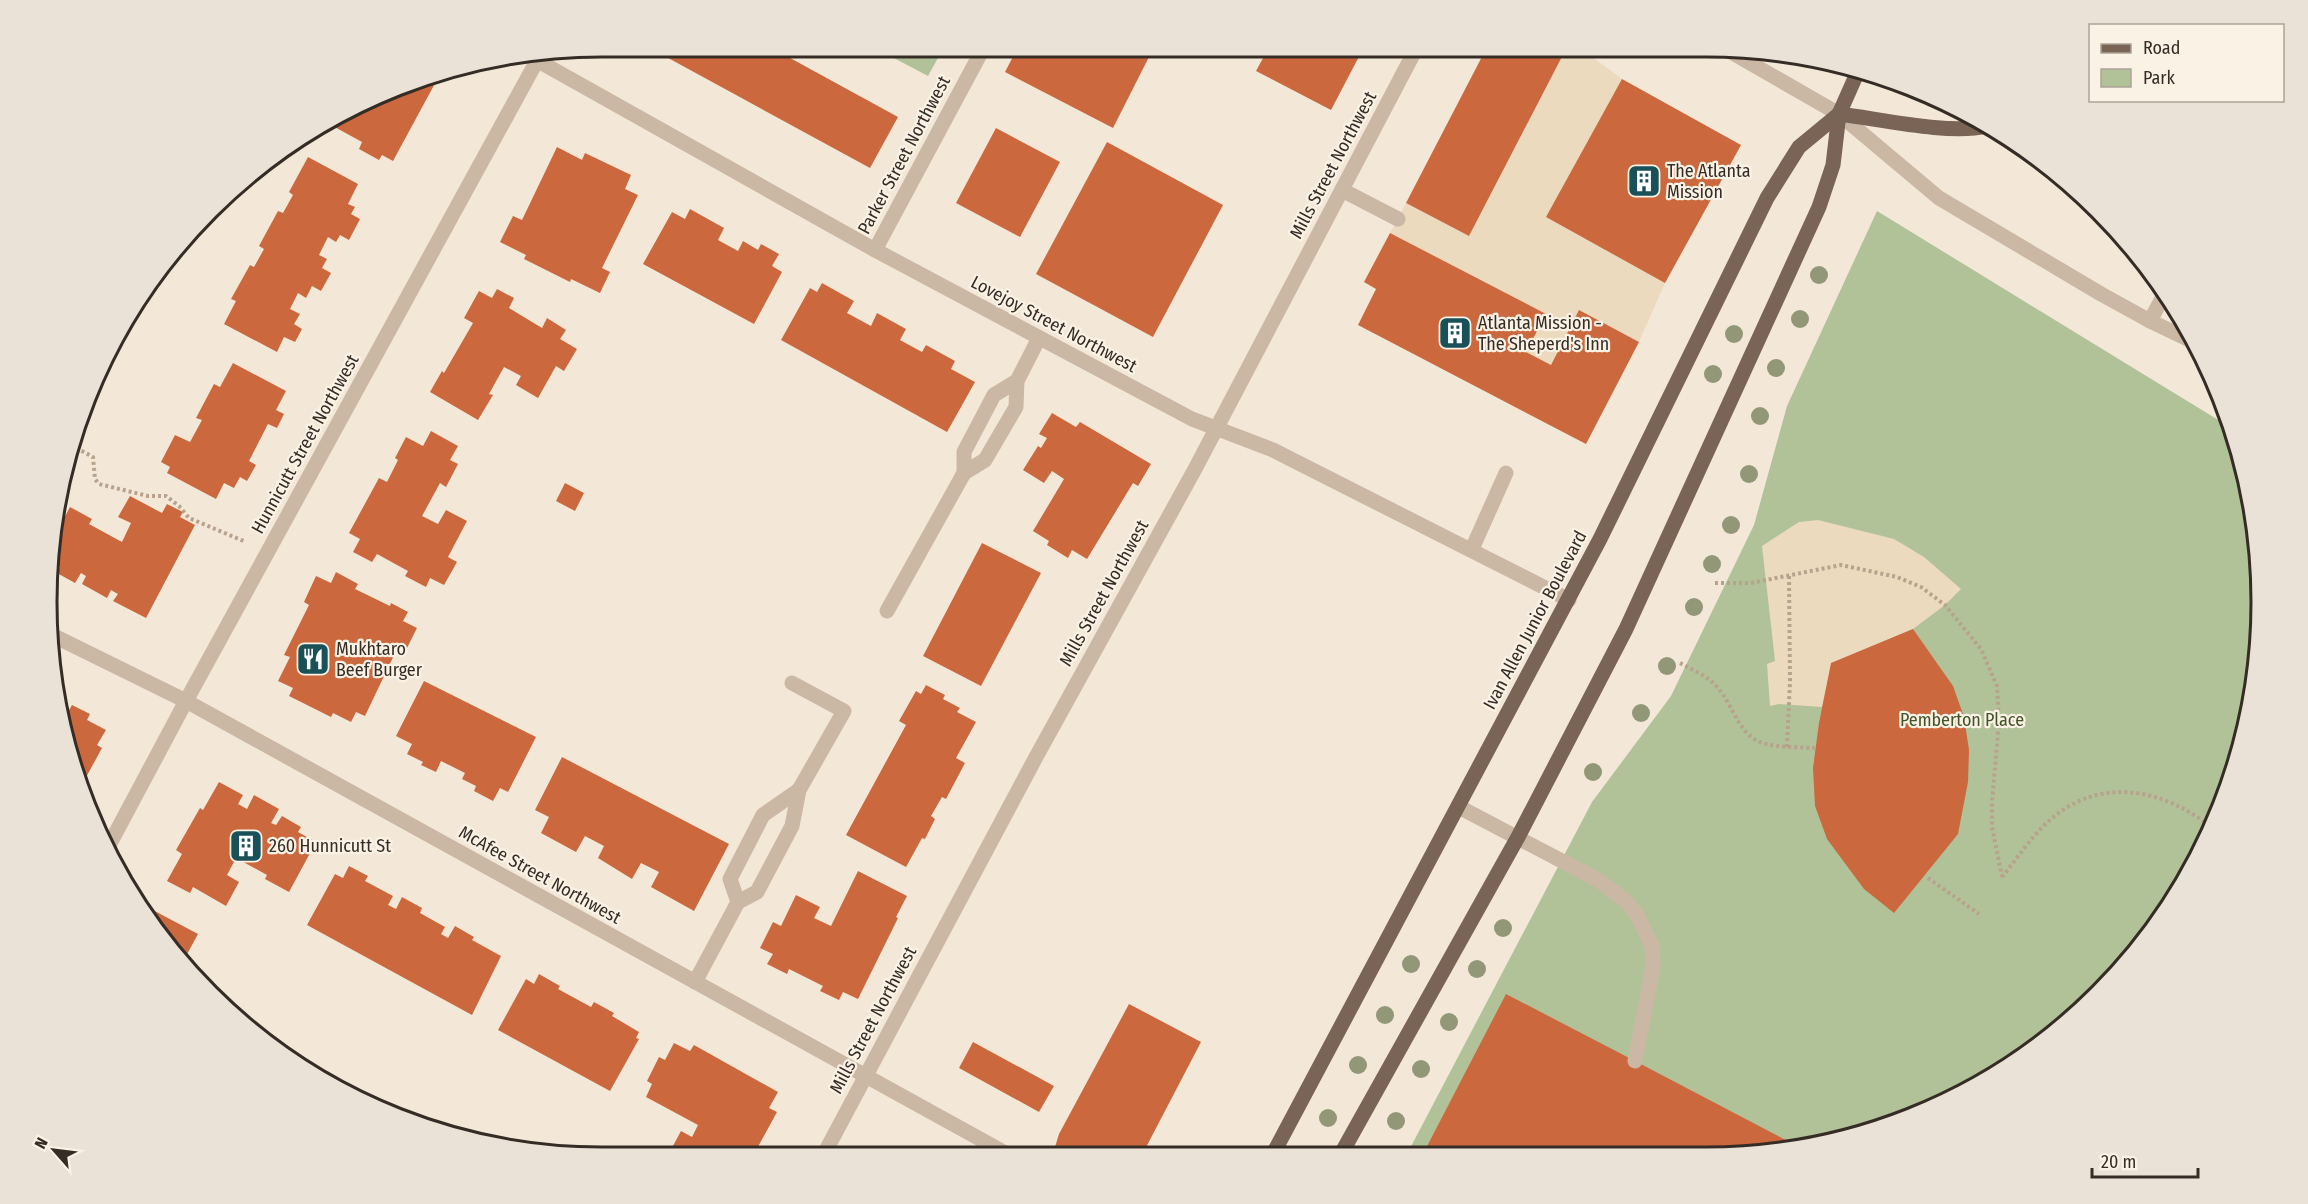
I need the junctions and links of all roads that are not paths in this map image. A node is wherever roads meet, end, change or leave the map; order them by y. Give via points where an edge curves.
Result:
1 (979, 57) edge
2 (1412, 57) edge
3 (1741, 58) edge
4 (541, 61) edge
5 (534, 62) edge
6 (1855, 78) edge
7 (1839, 114) junction
8 (1976, 128) edge
9 (1342, 190) junction
10 (1398, 219) dead end
11 (875, 250) junction
12 (2160, 301) edge
13 (2150, 321) junction
14 (2181, 336) edge
15 (1039, 338) junction
16 (1017, 381) junction
17 (1216, 429) junction
18 (964, 473) junction
19 (1506, 474) dead end
20 (1472, 549) junction
21 (1569, 600) junction
22 (887, 611) dead end
23 (58, 638) edge
24 (792, 682) dead end
25 (186, 701) junction
26 (799, 790) junction
27 (1459, 807) junction
28 (1518, 837) junction
29 (112, 840) edge
30 (738, 902) junction
31 (695, 982) junction
32 (1635, 1061) dead end
33 (864, 1077) junction
34 (828, 1147) edge
35 (994, 1147) edge
36 (1277, 1147) edge
37 (1345, 1147) edge

1 - 11 street, Parker Street Northwest
2 - 9 street, Mills Street Northwest
3 - 7 street
4 - 11 street, Lovejoy Street Northwest
5 - 25 street, Hunnicutt Street Northwest
6 - 7 main road, Ivan Allen Junior Boulevard
7 - 8 main road via 1952,129
7 - 13 street via 1940,198
7 - 21 main road, Ivan Allen Junior Boulevard via 1799,147 1767,198
7 - 28 main road, Ivan Allen Junior Boulevard via 1833,165 1819,207 1626,629
9 - 10 street
9 - 17 street, Mills Street Northwest
11 - 15 street, Lovejoy Street Northwest
12 - 13 street
13 - 14 street
15 - 16 street
15 - 17 street, Lovejoy Street Northwest
16 - 18 street via 1016,407 985,460
16 - 18 street via 994,395 964,452
17 - 20 street, Lovejoy Street Northwest via 1273,450
17 - 33 street, Mills Street Northwest
18 - 22 street
19 - 20 street
20 - 21 street, Lovejoy Street Northwest
21 - 27 main road, Ivan Allen Junior Boulevard
23 - 25 street, McAfee Street Northwest
24 - 26 street via 844,711
25 - 29 street, Hunnicutt Street Northwest
25 - 31 street, McAfee Street Northwest
26 - 30 street via 792,826 757,892
26 - 30 street via 763,815 730,879
27 - 28 street
27 - 36 main road, Ivan Allen Junior Boulevard
28 - 32 street via 1600,881 1637,915 1652,946 1653,967
28 - 37 main road, Ivan Allen Junior Boulevard
30 - 31 street
31 - 33 street, McAfee Street Northwest
33 - 34 street, Mills Street Northwest
33 - 35 street, McAfee Street Northwest

